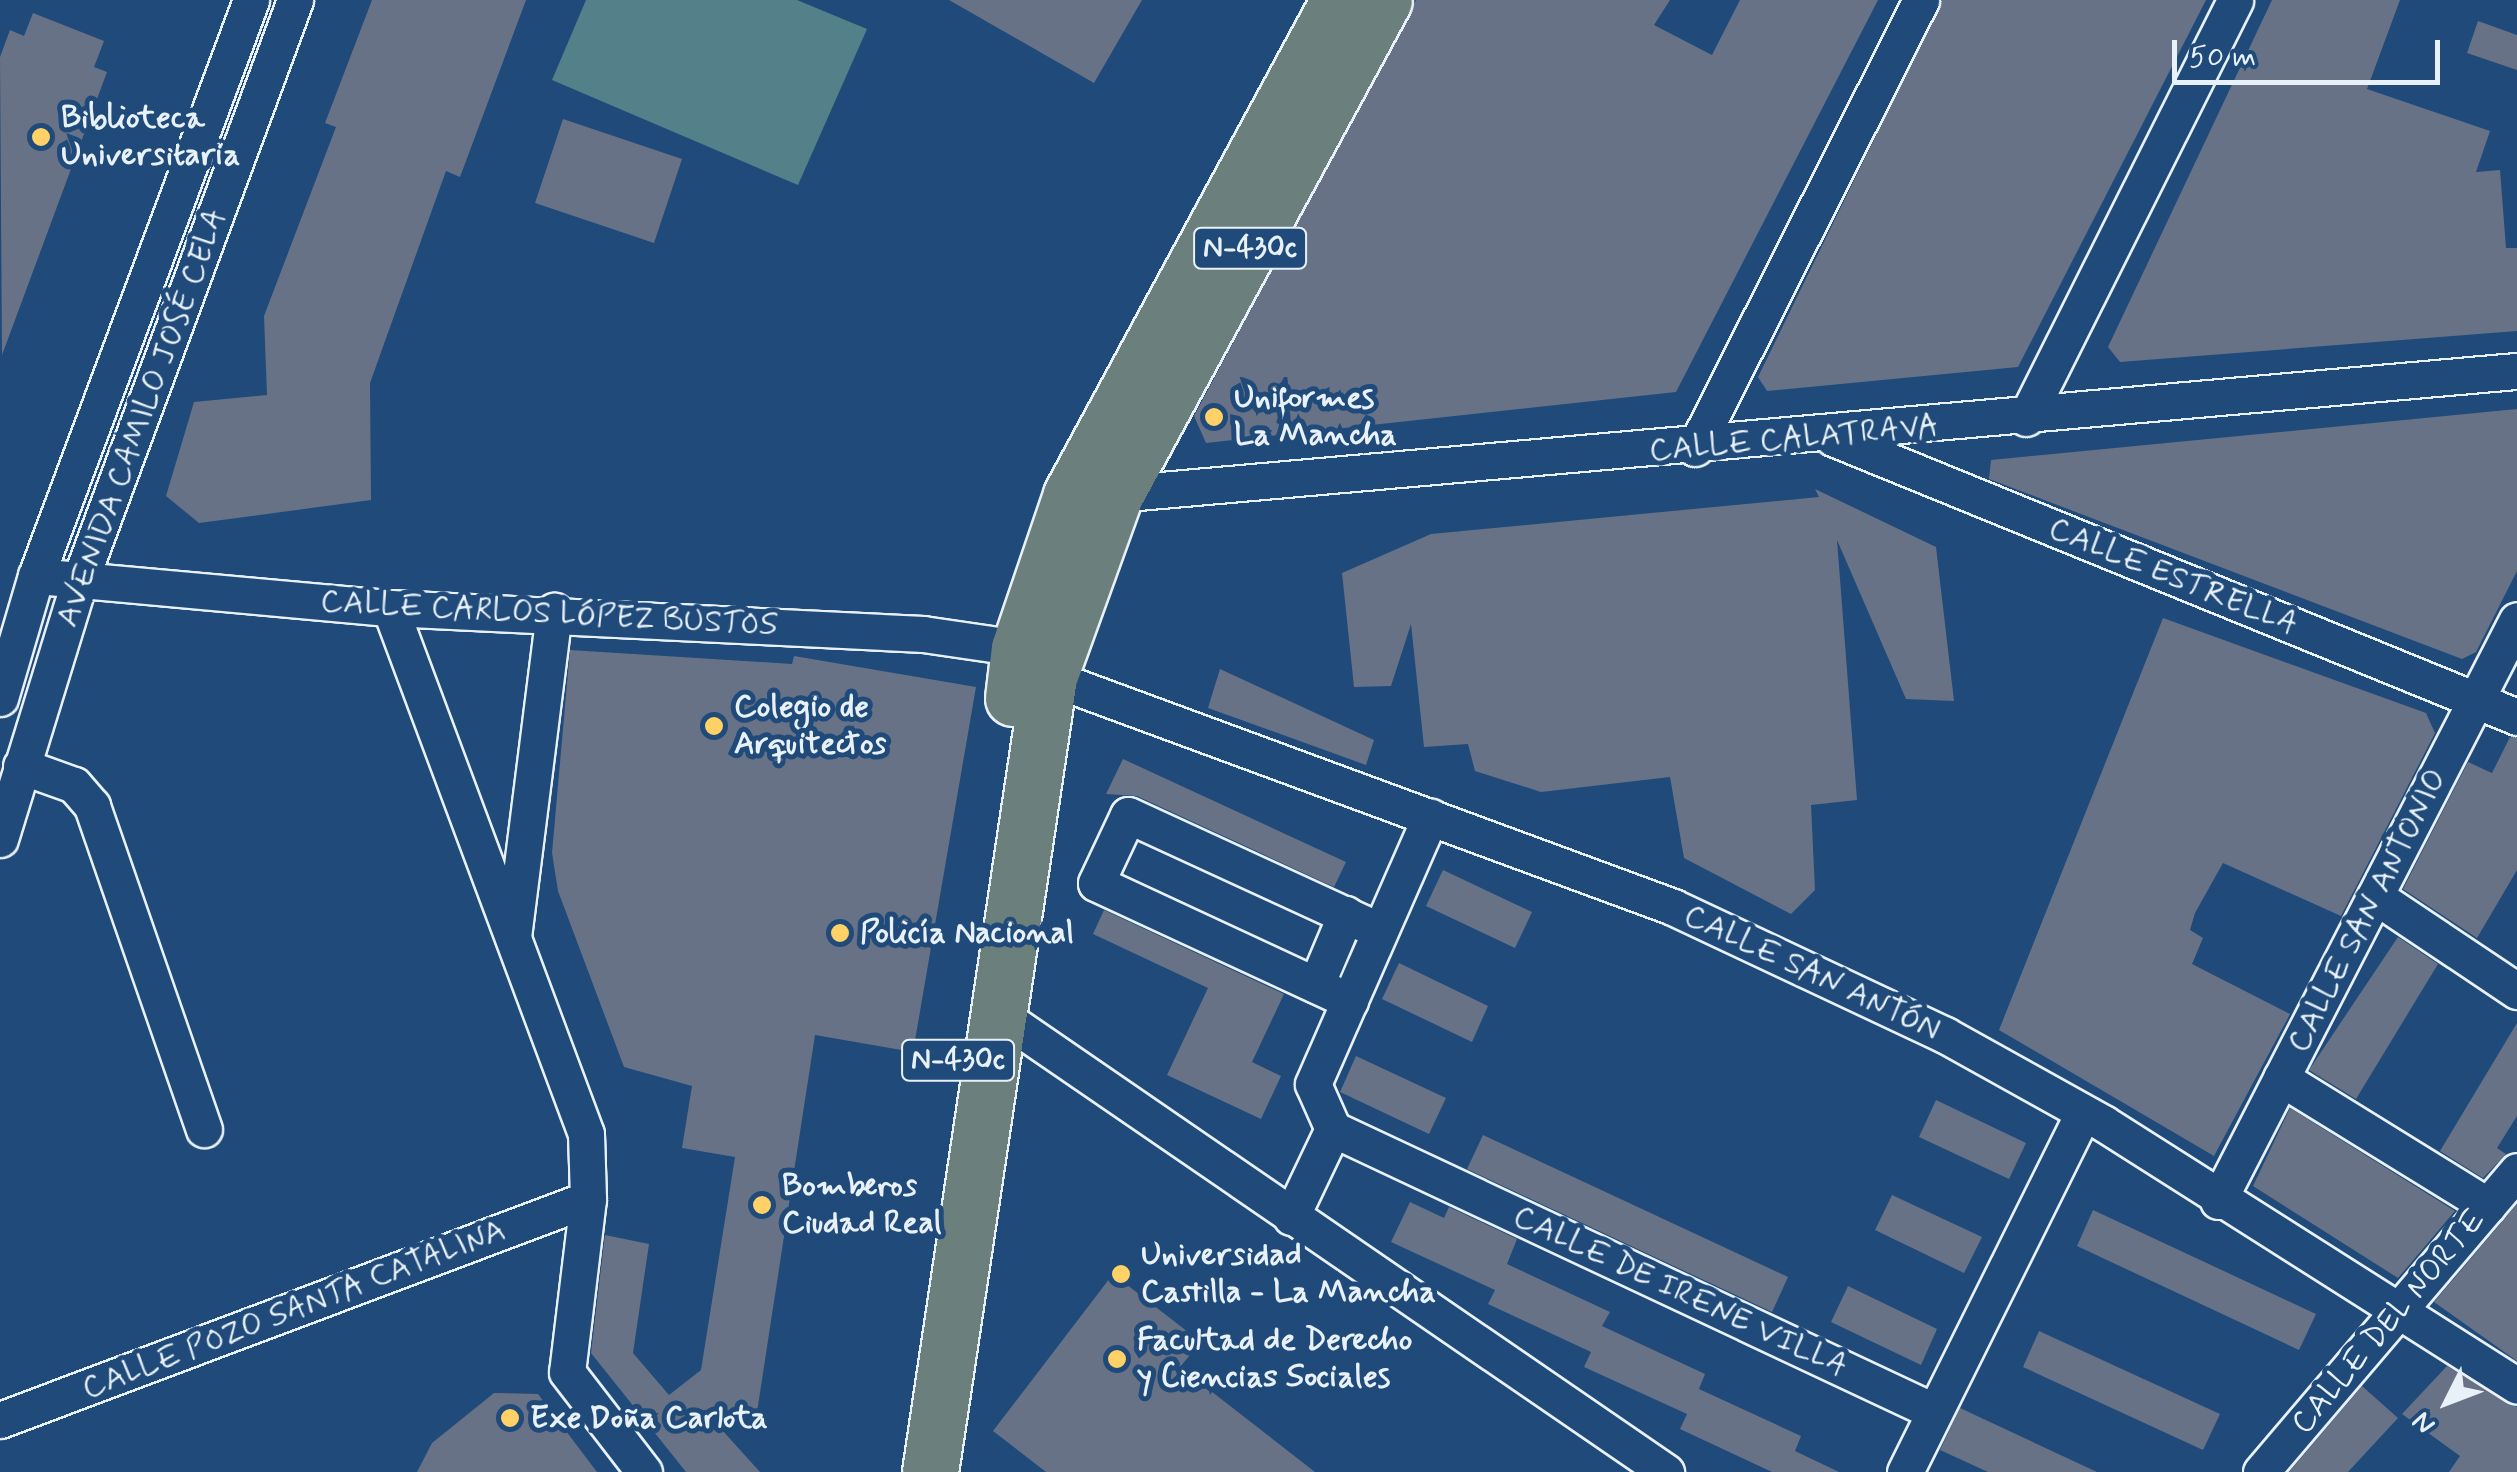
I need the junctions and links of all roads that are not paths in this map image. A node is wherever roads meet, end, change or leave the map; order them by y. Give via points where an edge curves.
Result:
1 (252, 0) edge
2 (295, 0) edge
3 (1339, 0) edge
4 (1384, 0) edge
5 (1921, 0) edge
6 (2236, 0) edge
7 (2517, 371) edge
8 (2026, 418) junction
9 (1829, 437) junction
10 (1694, 448) junction
11 (1093, 495) junction
12 (36, 576) junction
13 (79, 583) junction
14 (390, 608) junction
15 (554, 612) junction
16 (2517, 620) edge
17 (1034, 663) junction
18 (0, 698) edge
19 (2476, 701) junction
20 (2517, 717) edge
21 (21, 766) junction
22 (1430, 817) junction
23 (0, 840) edge
24 (2375, 896) junction
25 (1346, 914) junction
26 (1380, 931) junction
27 (513, 943) junction
28 (1316, 985) junction
29 (2517, 991) edge
30 (1350, 1002) junction
31 (1000, 1015) junction
32 (2282, 1078) junction
33 (2082, 1112) junction
34 (204, 1129) dead end
35 (1333, 1129) junction
36 (2517, 1171) edge
37 (588, 1199) junction
38 (2218, 1201) junction
39 (2488, 1206) junction
40 (1291, 1217) junction
41 (2398, 1312) junction
42 (2517, 1386) edge
43 (1931, 1410) junction
44 (0, 1420) edge
45 (1903, 1471) edge
46 (644, 1472) edge
47 (896, 1472) edge
48 (930, 1472) edge
49 (1666, 1472) edge
50 (2261, 1472) edge

1 - 12 street, AVENIDA CAMILO JOSÉ CELA
2 - 13 street, AVENIDA CAMILO JOSÉ CELA
3 - 11 highway, N-430c
4 - 11 highway, N-430c
5 - 10 street
6 - 8 street
7 - 8 street, CALLE CALATRAVA
8 - 9 street, CALLE CALATRAVA
9 - 10 street, CALLE CALATRAVA
9 - 19 street, CALLE ESTRELLA
10 - 11 street, CALLE CALATRAVA
11 - 17 highway, N-430c
12 - 13 street, CALLE CARLOS LÓPEZ BUSTOS
12 - 18 street, AVENIDA CAMILO JOSÉ CELA
13 - 14 street, CALLE CARLOS LÓPEZ BUSTOS
13 - 21 street, AVENIDA CAMILO JOSÉ CELA
14 - 15 street, CALLE CARLOS LÓPEZ BUSTOS
14 - 27 street
15 - 17 street, CALLE CARLOS LÓPEZ BUSTOS via 923,634
15 - 27 street
16 - 19 street, CALLE SAN ANTONIO
17 - 22 street, CALLE SAN ANTÓN
17 - 31 highway, N-430c
17 - 47 highway, N-430c
19 - 20 street, CALLE ESTRELLA
19 - 24 street, CALLE SAN ANTONIO
21 - 23 street, AVENIDA CAMILO JOSÉ CELA
21 - 34 street via 74,785 92,806
22 - 26 street
22 - 33 street, CALLE SAN ANTÓN via 1673,907 1945,1035
24 - 29 street
24 - 32 street, CALLE SAN ANTONIO
25 - 26 street
25 - 28 street
25 - 28 street via 1128,815 1096,883
26 - 30 street
27 - 37 street via 586,1134
28 - 30 street
30 - 35 street via 1313,1084
31 - 40 street
31 - 48 highway, N-430c
32 - 38 street, CALLE SAN ANTONIO
32 - 39 street
33 - 38 street, CALLE SAN ANTÓN
33 - 43 street
35 - 40 street
35 - 43 street, CALLE DE IRENE VILLA
36 - 39 street, CALLE DEL NORTE
37 - 44 street, CALLE POZO SANTA CATALINA
37 - 46 street via 567,1372
38 - 41 street, CALLE SAN ANTÓN
39 - 41 street, CALLE DEL NORTE
40 - 49 street
41 - 42 street, CALLE SAN ANTÓN
41 - 50 street, CALLE DEL NORTE
43 - 45 street

